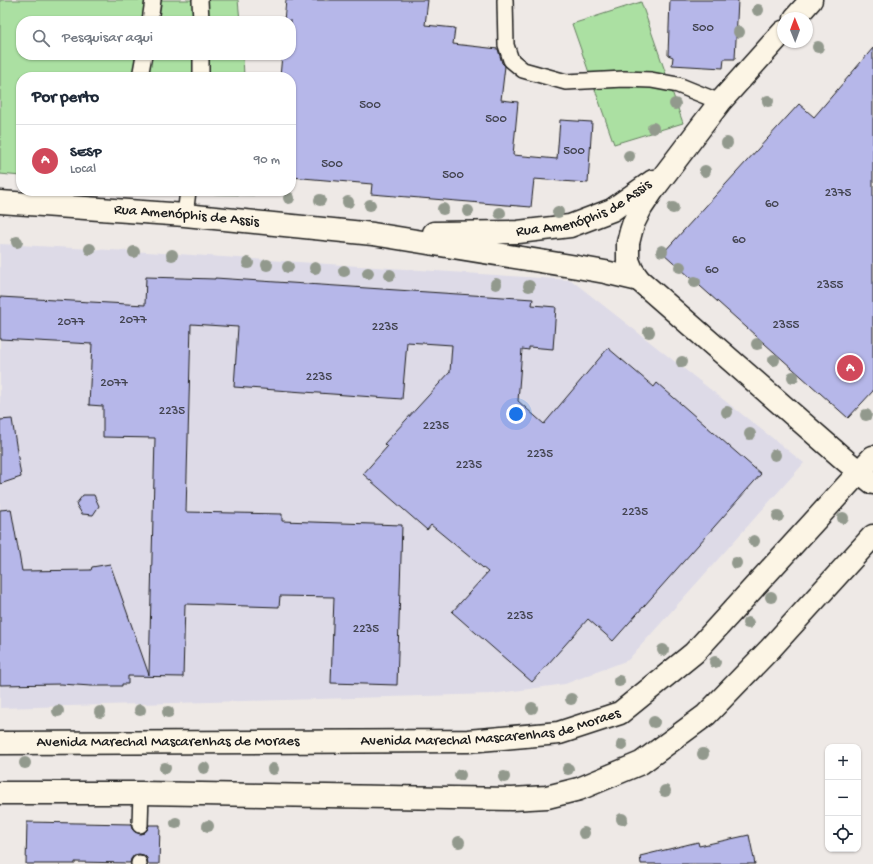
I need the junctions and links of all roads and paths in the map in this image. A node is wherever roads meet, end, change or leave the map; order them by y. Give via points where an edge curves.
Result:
1 (153, 0) edge
2 (200, 0) edge
3 (505, 0) edge
4 (811, 0) edge
5 (800, 12) edge
6 (151, 16) edge
7 (201, 16) edge
8 (777, 39) edge
9 (143, 60) edge
10 (201, 60) edge
11 (141, 72) edge
12 (201, 72) edge
13 (720, 102) junction
14 (668, 171) junction
15 (187, 196) edge
16 (0, 202) edge
17 (185, 216) junction
18 (373, 234) junction
19 (639, 280) junction
20 (868, 470) edge
21 (873, 536) edge
22 (0, 743) edge
23 (0, 793) edge
24 (141, 793) junction
25 (140, 825) dead end

1 - 6 lane
2 - 7 lane
3 - 13 lane via 506,45 512,60 523,70 566,82 651,80 678,85
4 - 5 main road
8 - 13 main road
9 - 11 lane
10 - 12 lane
13 - 14 main road
14 - 18 main road, Rua Amenóphis de Assis via 612,210 570,226 518,232
14 - 19 main road, Rua Amenóphis de Assis via 652,190 631,231 628,260
15 - 17 lane
16 - 17 main road, Rua Amenóphis de Assis
17 - 18 main road, Rua Amenóphis de Assis
18 - 19 main road, Rua Amenóphis de Assis via 577,267
19 - 20 main road, Rua Amenóphis de Assis
20 - 22 main road, Avenida Marechal Mascarenhas de Moraes via 694,653 620,713 559,733 468,741
21 - 24 main road via 706,716 641,764 578,789 547,797 512,799
23 - 24 main road
24 - 25 lane

